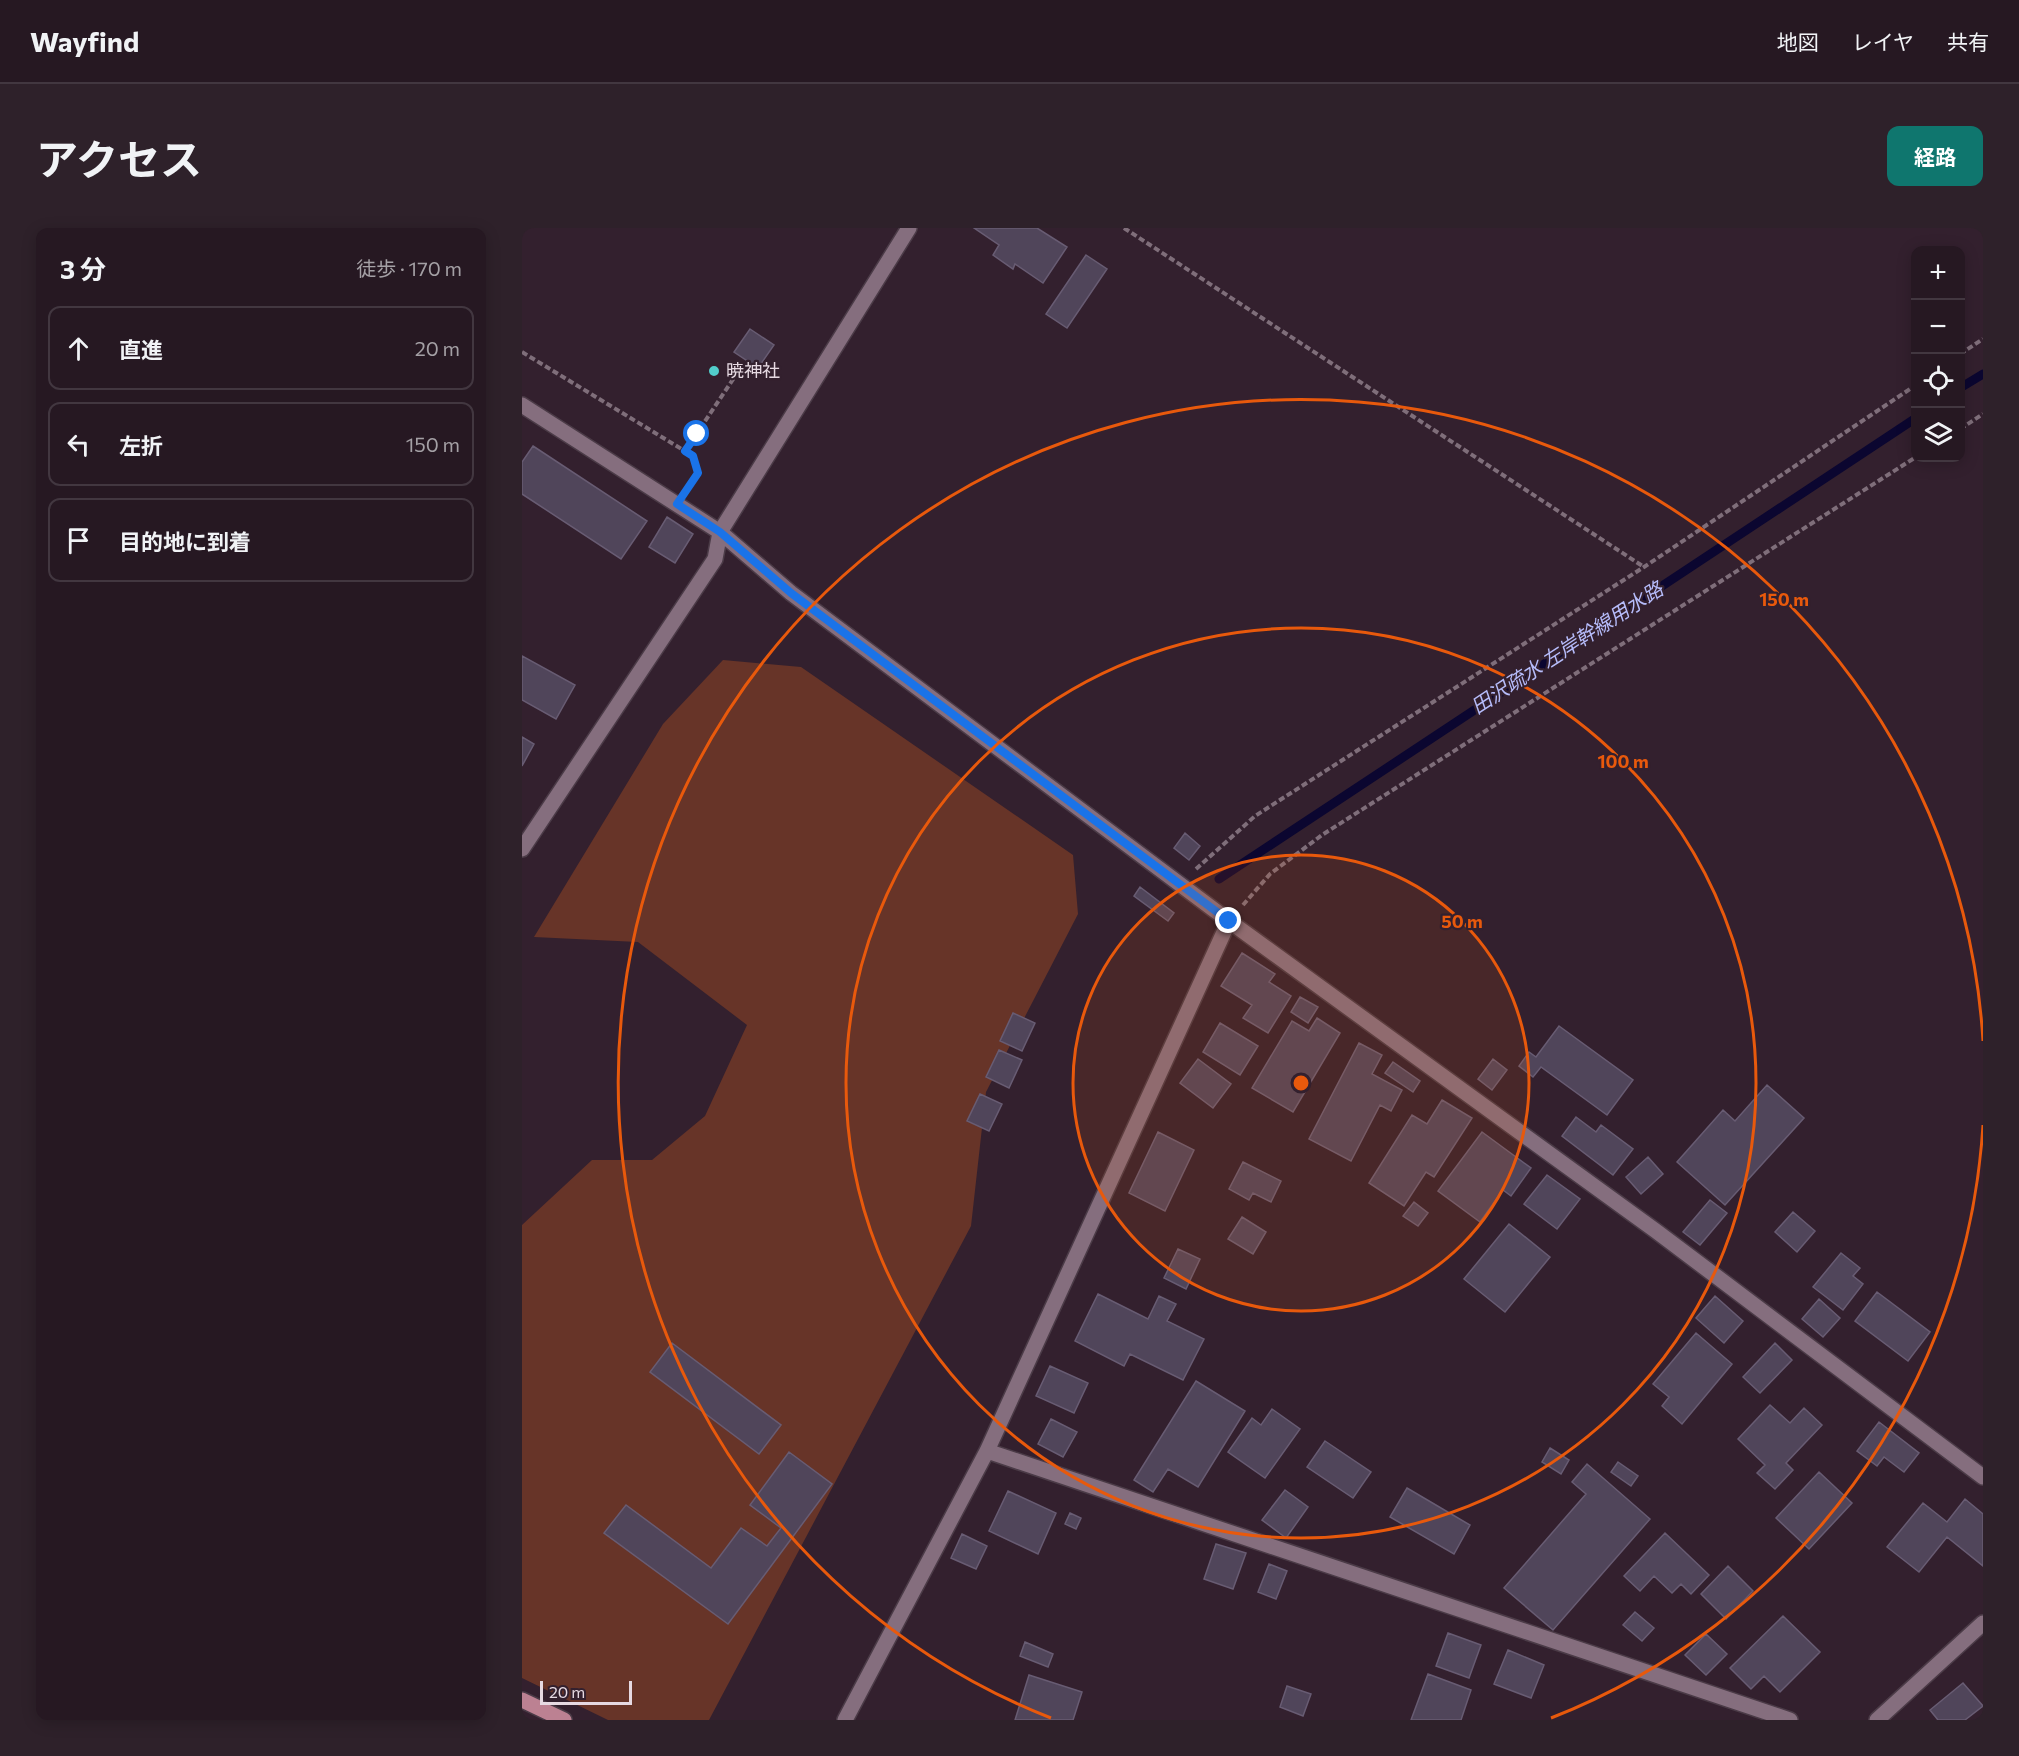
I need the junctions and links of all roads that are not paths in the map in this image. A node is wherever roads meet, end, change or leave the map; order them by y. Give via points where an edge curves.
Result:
1 (909, 228) edge
2 (522, 405) edge
3 (720, 532) junction
4 (522, 849) edge
5 (1229, 921) junction
6 (987, 1451) junction
7 (1983, 1477) edge
8 (1983, 1623) edge
9 (522, 1700) edge
10 (564, 1720) edge
11 (845, 1720) edge
12 (1790, 1720) edge
13 (1877, 1720) edge

1 - 3 street
2 - 3 street
3 - 4 street via 715,559
3 - 5 street via 791,593
5 - 6 street
5 - 7 street via 1656,1231
6 - 11 street
6 - 12 street
8 - 13 street
9 - 10 main road

